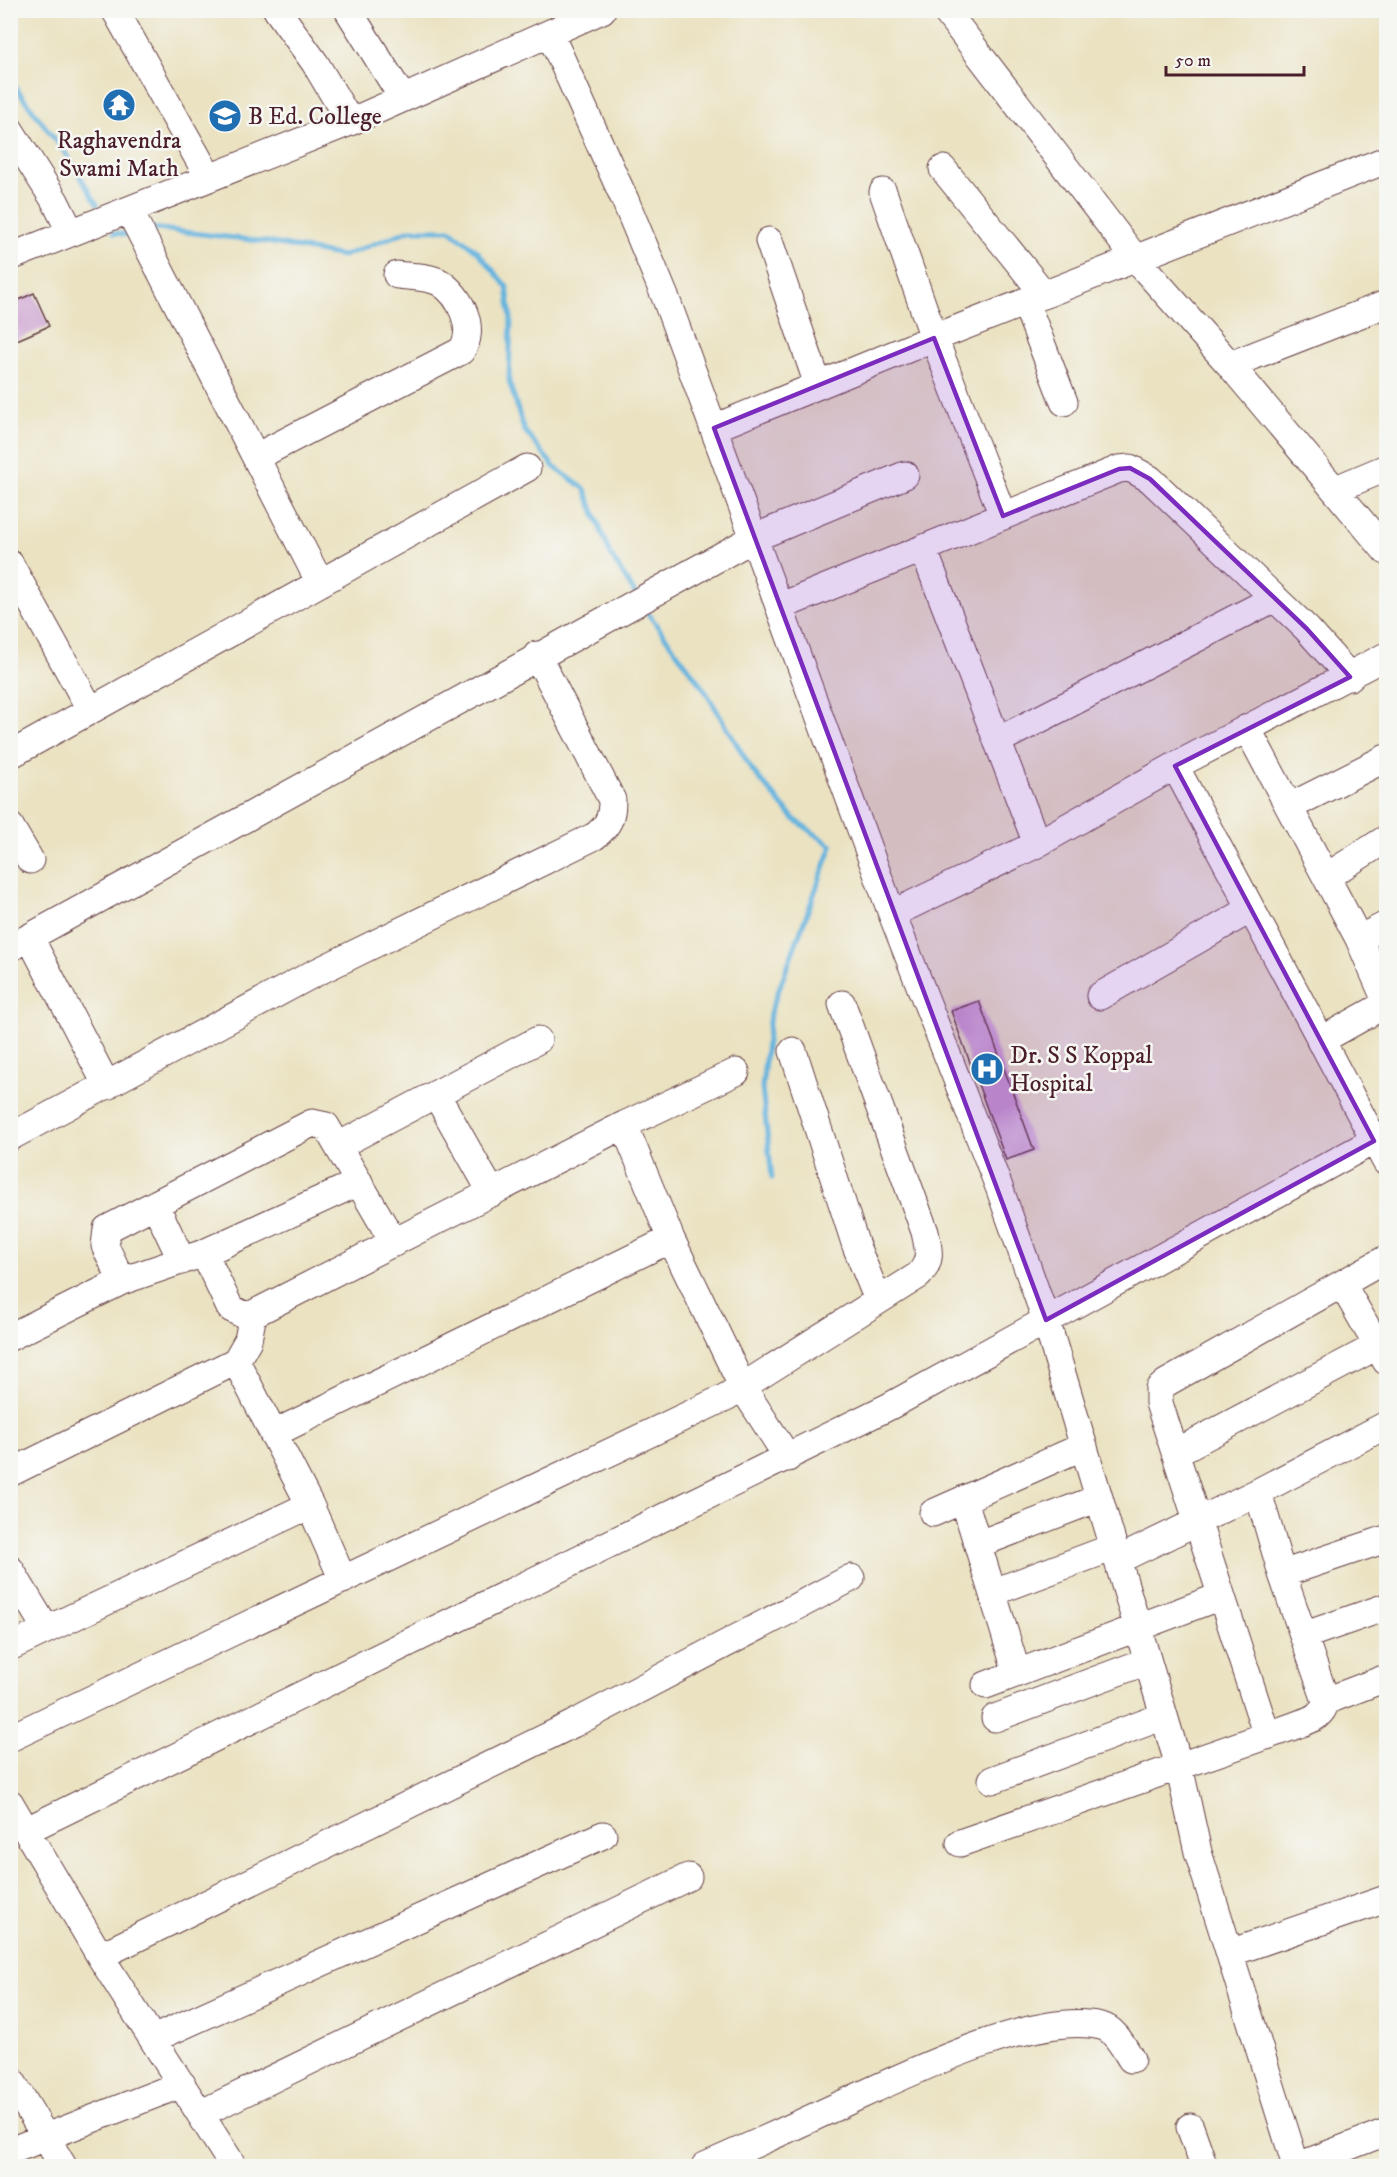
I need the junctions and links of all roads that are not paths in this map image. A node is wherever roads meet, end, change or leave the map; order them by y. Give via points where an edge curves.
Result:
1 (115, 10) edge
2 (277, 10) edge
3 (348, 10) edge
4 (602, 10) edge
5 (945, 10) edge
6 (550, 34) junction
7 (402, 97) junction
8 (350, 122) junction
9 (10, 130) edge
10 (1386, 160) edge
11 (944, 169) dead end
12 (208, 176) junction
13 (883, 192) dead end
14 (129, 210) junction
15 (71, 233) junction
16 (769, 241) dead end
17 (10, 257) edge
18 (1135, 258) junction
19 (397, 275) dead end
20 (1035, 298) junction
21 (1386, 304) edge
22 (934, 338) junction
23 (1230, 365) junction
24 (818, 385) junction
25 (1064, 402) dead end
26 (714, 428) junction
27 (256, 458) junction
28 (527, 468) dead end
29 (1386, 468) edge
30 (905, 475) dead end
31 (1336, 489) junction
32 (1003, 516) junction
33 (754, 538) junction
34 (923, 548) junction
35 (1386, 551) edge
36 (10, 564) edge
37 (320, 583) junction
38 (1275, 598) junction
39 (779, 607) junction
40 (537, 655) junction
41 (1386, 657) edge
42 (1350, 677) junction
43 (90, 710) junction
44 (1248, 728) junction
45 (997, 741) junction
46 (10, 755) edge
47 (1386, 758) edge
48 (1174, 766) junction
49 (1289, 807) junction
50 (10, 826) edge
51 (1386, 839) edge
52 (1037, 844) junction
53 (30, 860) dead end
54 (1326, 877) junction
55 (1251, 909) junction
56 (892, 914) junction
57 (1386, 925) edge
58 (1359, 939) junction
59 (20, 943) edge
60 (1100, 996) dead end
61 (1386, 1003) edge
62 (842, 1004) dead end
63 (538, 1040) dead end
64 (1320, 1041) junction
65 (793, 1051) dead end
66 (736, 1072) dead end
67 (107, 1086) junction
68 (436, 1094) junction
69 (624, 1125) junction
70 (10, 1137) edge
71 (338, 1146) junction
72 (1382, 1146) edge
73 (359, 1182) junction
74 (492, 1193) junction
75 (155, 1204) junction
76 (670, 1239) junction
77 (394, 1243) junction
78 (193, 1257) junction
79 (1386, 1259) edge
80 (122, 1281) junction
81 (1342, 1284) junction
82 (878, 1300) junction
83 (253, 1314) junction
84 (1046, 1320) junction
85 (10, 1337) edge
86 (1382, 1354) edge
87 (236, 1361) junction
88 (743, 1388) junction
89 (1386, 1425) edge
90 (273, 1434) junction
91 (1084, 1446) junction
92 (1175, 1453) junction
93 (788, 1458) junction
94 (10, 1473) edge
95 (1258, 1492) junction
96 (1099, 1498) junction
97 (964, 1500) junction
98 (310, 1505) junction
99 (933, 1513) dead end
100 (1196, 1522) junction
101 (1386, 1539) edge
102 (979, 1544) junction
103 (1116, 1554) junction
104 (10, 1569) edge
105 (1282, 1574) junction
106 (851, 1578) dead end
107 (342, 1580) junction
108 (994, 1592) junction
109 (1221, 1596) junction
110 (1386, 1607) edge
111 (1137, 1626) junction
112 (46, 1629) junction
113 (1303, 1636) junction
114 (10, 1647) edge
115 (1147, 1661) junction
116 (1017, 1673) junction
117 (1386, 1678) edge
118 (986, 1685) dead end
119 (1326, 1701) junction
120 (1164, 1716) junction
121 (995, 1718) dead end
122 (1267, 1736) junction
123 (10, 1738) edge
124 (1179, 1766) junction
125 (992, 1780) dead end
126 (10, 1803) edge
127 (27, 1830) junction
128 (603, 1835) dead end
129 (960, 1843) dead end
130 (688, 1877) dead end
131 (1386, 1899) edge
132 (1230, 1953) junction
133 (100, 1956) junction
134 (153, 2039) junction
135 (1131, 2059) dead end
136 (10, 2078) edge
137 (182, 2084) junction
138 (200, 2114) junction
139 (1190, 2127) dead end
140 (1386, 2132) edge
141 (45, 2138) junction
142 (10, 2151) edge
143 (63, 2166) edge
144 (233, 2166) edge
145 (705, 2166) edge
146 (1204, 2166) edge
147 (1297, 2166) edge

1 - 12 street
2 - 8 street
3 - 7 street
4 - 6 street
5 - 18 street
6 - 7 street
6 - 26 street via 625,200
7 - 8 street
8 - 12 street
9 - 15 street
10 - 18 street
11 - 20 street
12 - 14 street
13 - 22 street
14 - 15 street
14 - 27 street
15 - 17 street
16 - 24 street
18 - 20 street
18 - 23 street
19 - 27 street via 438,282 449,290 469,331 461,351
20 - 22 street
20 - 25 street
21 - 23 street
22 - 24 street
22 - 32 street
23 - 31 street
24 - 26 street
26 - 33 street
27 - 37 street
28 - 37 street
29 - 31 street
30 - 33 street
31 - 35 street
32 - 34 street
32 - 38 street via 1130,468 1150,479
33 - 39 street
33 - 40 street
34 - 39 street
34 - 45 street
36 - 43 street
37 - 43 street
38 - 42 street
38 - 45 street
39 - 56 street
40 - 59 street
40 - 67 street via 612,800 612,816 605,828 311,975
41 - 42 street
42 - 44 street
43 - 46 street
44 - 48 street
44 - 49 street
45 - 52 street
47 - 49 street
48 - 52 street
48 - 55 street
49 - 54 street
50 - 53 street
51 - 54 street
52 - 56 street
54 - 58 street
55 - 60 street
55 - 64 street
56 - 84 street via 999,1186
57 - 58 street
58 - 61 street
59 - 67 street
61 - 64 street
62 - 82 street via 930,1253 928,1264 919,1275
63 - 68 street
64 - 72 street
65 - 82 street via 856,1246
66 - 69 street
67 - 70 street
68 - 71 street
68 - 74 street
69 - 74 street
69 - 76 street
71 - 73 street
71 - 75 street via 326,1126 312,1123
72 - 84 street
73 - 77 street
73 - 78 street
74 - 77 street
75 - 78 street
75 - 80 street via 107,1229 105,1246
76 - 88 street
76 - 90 street
77 - 83 street
78 - 80 street
78 - 83 street via 230,1308 244,1316
79 - 81 street
80 - 85 street
81 - 86 street
81 - 92 street via 1159,1389 1159,1403
82 - 88 street
83 - 87 street via 248,1341
84 - 91 street
84 - 93 street
86 - 92 street
87 - 90 street
87 - 94 street
88 - 93 street
88 - 107 street
89 - 95 street
90 - 98 street
91 - 96 street
91 - 97 street
92 - 100 street
93 - 127 street
95 - 100 street
95 - 105 street
96 - 102 street
96 - 103 street
97 - 99 street
97 - 102 street
98 - 107 street
98 - 112 street
100 - 103 street
100 - 109 street
101 - 105 street
102 - 108 street
103 - 108 street
103 - 111 street
104 - 112 street
105 - 113 street
106 - 133 street via 573,1724
107 - 123 street
108 - 116 street
109 - 111 street
109 - 122 street
110 - 113 street
111 - 115 street
111 - 116 street
112 - 114 street
113 - 119 street
115 - 120 street
115 - 121 street
116 - 118 street
117 - 119 street
119 - 122 street via 1318,1717
120 - 124 street
120 - 125 street
122 - 124 street
124 - 129 street
124 - 132 street via 1198,1852
126 - 127 street
127 - 133 street
128 - 134 street
130 - 138 street
131 - 132 street
132 - 147 street
133 - 134 street
134 - 137 street
135 - 145 street via 1118,2038 1104,2026 1068,2024 1028,2032 951,2054
136 - 141 street
137 - 138 street
137 - 141 street
138 - 144 street
139 - 146 street
140 - 147 street
141 - 142 street
141 - 143 street

